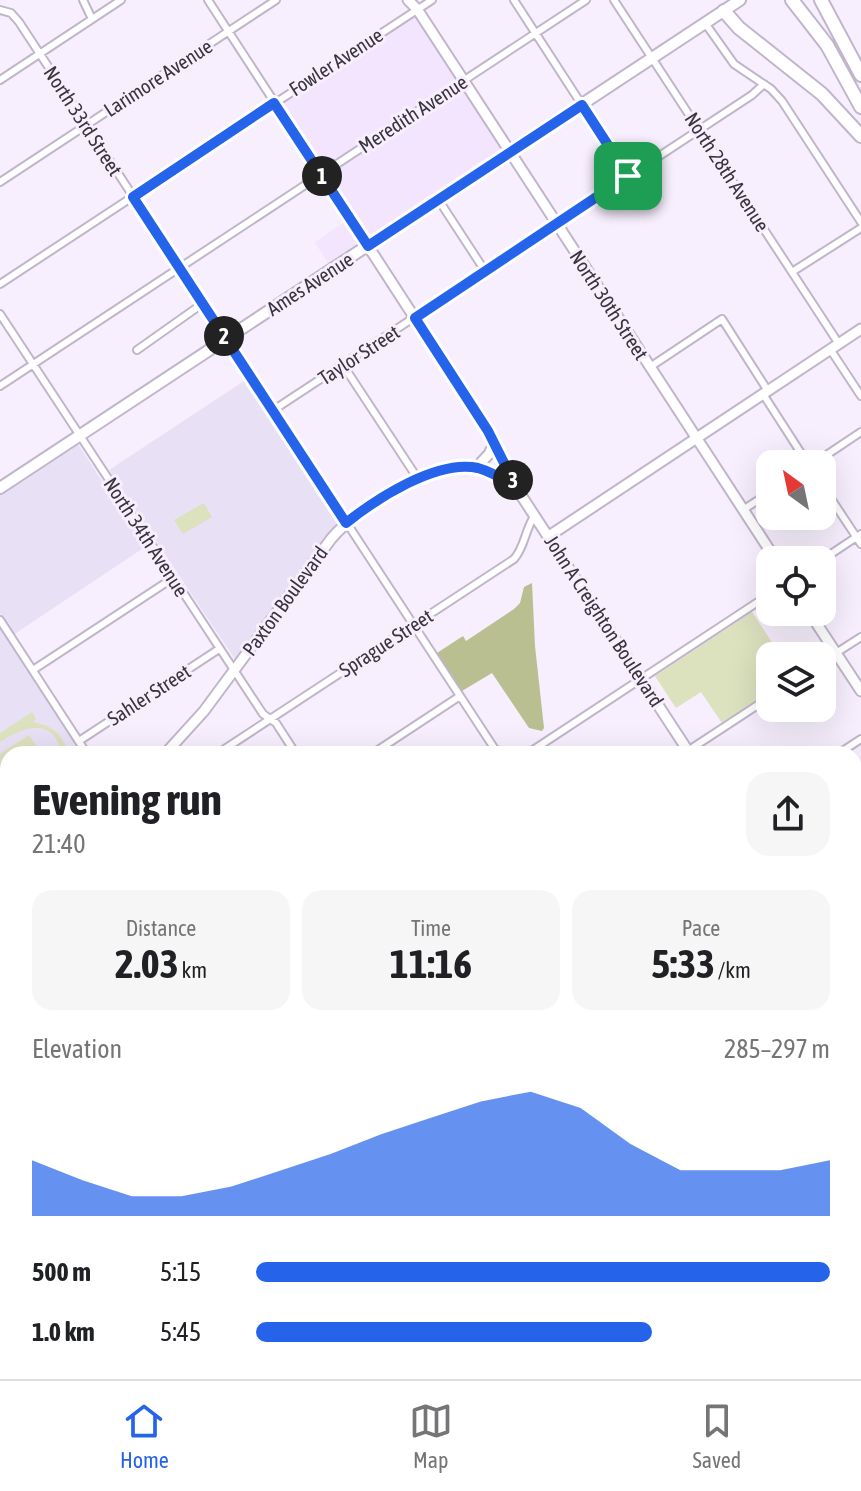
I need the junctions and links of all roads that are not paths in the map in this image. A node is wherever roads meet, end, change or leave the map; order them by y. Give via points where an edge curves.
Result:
1 (83, 0) edge
2 (121, 0) edge
3 (208, 0) edge
4 (276, 0) edge
5 (432, 0) edge
6 (514, 0) edge
7 (586, 0) edge
8 (614, 0) edge
9 (740, 0) edge
10 (792, 0) edge
11 (803, 0) edge
12 (821, 0) edge
13 (413, 3) edge
14 (4, 11) edge
15 (724, 11) junction
16 (92, 19) junction
17 (705, 23) junction
18 (228, 31) junction
19 (536, 33) junction
20 (40, 54) junction
21 (652, 58) junction
22 (838, 63) junction
23 (861, 75) edge
24 (0, 80) edge
25 (463, 81) junction
26 (764, 84) junction
27 (274, 103) junction
28 (582, 105) junction
29 (861, 107) edge
30 (86, 125) junction
31 (699, 129) junction
32 (861, 136) edge
33 (510, 152) junction
34 (321, 174) junction
35 (628, 176) junction
36 (0, 182) edge
37 (133, 197) junction
38 (438, 199) junction
39 (861, 222) edge
40 (556, 223) junction
41 (861, 228) edge
42 (368, 246) junction
43 (179, 268) junction
44 (485, 271) junction
45 (792, 272) junction
46 (0, 284) edge
47 (202, 304) junction
48 (0, 314) edge
49 (415, 318) junction
50 (861, 329) edge
51 (225, 339) junction
52 (835, 346) junction
53 (137, 350) dead end
54 (33, 365) junction
55 (343, 365) junction
56 (650, 367) junction
57 (0, 386) edge
58 (766, 392) junction
59 (861, 396) edge
60 (272, 411) junction
61 (861, 432) edge
62 (79, 435) junction
63 (696, 438) junction
64 (495, 442) junction
65 (802, 450) edge
66 (833, 450) edge
67 (476, 468) junction
68 (418, 479) junction
69 (0, 488) edge
70 (517, 489) junction
71 (756, 501) edge
72 (836, 505) edge
73 (743, 510) junction
74 (535, 515) junction
75 (346, 523) junction
76 (549, 536) junction
77 (859, 538) edge
78 (767, 546) edge
79 (836, 552) edge
80 (173, 578) junction
81 (756, 603) edge
82 (0, 620) edge
83 (414, 625) junction
84 (861, 637) edge
85 (219, 649) junction
86 (836, 653) joint
87 (33, 670) junction
88 (234, 671) junction
89 (641, 679) junction
90 (861, 691) edge
91 (460, 696) junction
92 (756, 706) edge
93 (270, 719) junction
94 (79, 741) junction
95 (82, 746) edge
96 (172, 746) edge
97 (229, 746) edge
98 (291, 746) edge
99 (384, 746) edge
100 (493, 746) edge
101 (539, 746) edge
102 (683, 746) edge
103 (697, 746) edge

1 - 16 street
2 - 16 street
3 - 18 street
4 - 18 street, Larimore Avenue
5 - 13 street, Fowler Avenue
6 - 19 street
7 - 19 street, Meredith Avenue
8 - 21 street, North 28th Avenue
9 - 15 main road, Ames Avenue
10 - 22 highway
11 - 22 highway
12 - 23 highway
13 - 25 street, North 30th Street
13 - 27 street, Fowler Avenue
14 - 20 street, North 33rd Street via 19,22
15 - 17 main road, Ames Avenue
15 - 32 highway via 822,94
16 - 20 street
17 - 21 main road, Ames Avenue
17 - 26 street via 731,61
18 - 27 street
18 - 30 street, Larimore Avenue
19 - 25 street, Meredith Avenue
19 - 28 street
20 - 24 street
20 - 30 street, North 33rd Street
21 - 28 main road, Ames Avenue
21 - 31 street, North 28th Avenue
22 - 29 highway
25 - 33 street, North 30th Street
25 - 34 street, Meredith Avenue
26 - 31 street, Taylor Street
26 - 39 street via 783,103
27 - 34 street
27 - 37 street, Fowler Avenue
28 - 33 main road, Ames Avenue
28 - 35 street
30 - 36 street, Larimore Avenue
30 - 37 street, North 33rd Street
31 - 35 street, Taylor Street
31 - 45 street, North 28th Avenue
33 - 38 main road, Ames Avenue
33 - 40 street, North 30th Street
34 - 42 street
34 - 43 street, Meredith Avenue
35 - 40 street, Taylor Street
37 - 43 street, North 33rd Street
37 - 46 street, Fowler Avenue
38 - 42 main road, Ames Avenue
38 - 44 street
40 - 44 street, Taylor Street
40 - 56 street, North 30th Street
41 - 45 street
42 - 49 street, John A Creighton Boulevard
42 - 51 main road, Ames Avenue
43 - 47 street, North 33rd Street
43 - 54 street, Meredith Avenue
44 - 49 street, Taylor Street
45 - 52 street, North 28th Avenue
47 - 51 street, North 33rd Street
47 - 53 street
48 - 54 street, North 34th Avenue
49 - 55 street, Taylor Street
49 - 64 street, John A Creighton Boulevard
50 - 52 street
51 - 60 street, North 33rd Street
51 - 62 main road, Ames Avenue
52 - 58 street
52 - 59 street, North 28th Avenue
54 - 57 street, Meredith Avenue
54 - 62 street, North 34th Avenue
55 - 60 street, Taylor Street
55 - 68 street
56 - 58 street via 722,319
56 - 63 street, North 30th Street
58 - 63 street
58 - 65 street
60 - 75 street, North 33rd Street
61 - 66 street
62 - 69 main road, Ames Avenue
62 - 80 street, North 34th Avenue
63 - 73 street, North 30th Street
63 - 76 street
64 - 67 street
64 - 70 street, John A Creighton Boulevard
67 - 68 street, Paxton Boulevard
67 - 70 street
68 - 75 street, Paxton Boulevard
70 - 74 street, John A Creighton Boulevard
71 - 73 street
72 - 77 street
73 - 78 street, North 30th Street
74 - 76 street, John A Creighton Boulevard
74 - 83 street, Sprague Street via 514,559
75 - 83 street, North 33rd Street
75 - 88 street, Paxton Boulevard
76 - 89 street, John A Creighton Boulevard
77 - 79 street
80 - 85 street, North 34th Avenue
80 - 87 street
81 - 89 street
82 - 87 street
83 - 91 street, North 33rd Street
83 - 93 street, Sprague Street
84 - 86 street
85 - 88 street, North 34th Avenue
85 - 94 street, Sahler Street
86 - 90 street
87 - 94 street
88 - 93 street, North 34th Avenue
88 - 96 street, Paxton Boulevard
89 - 101 street
89 - 102 street, John A Creighton Boulevard
91 - 99 street
91 - 100 street, North 33rd Street
92 - 103 street
93 - 97 street, Sprague Street
93 - 98 street, North 34th Avenue
94 - 95 street

